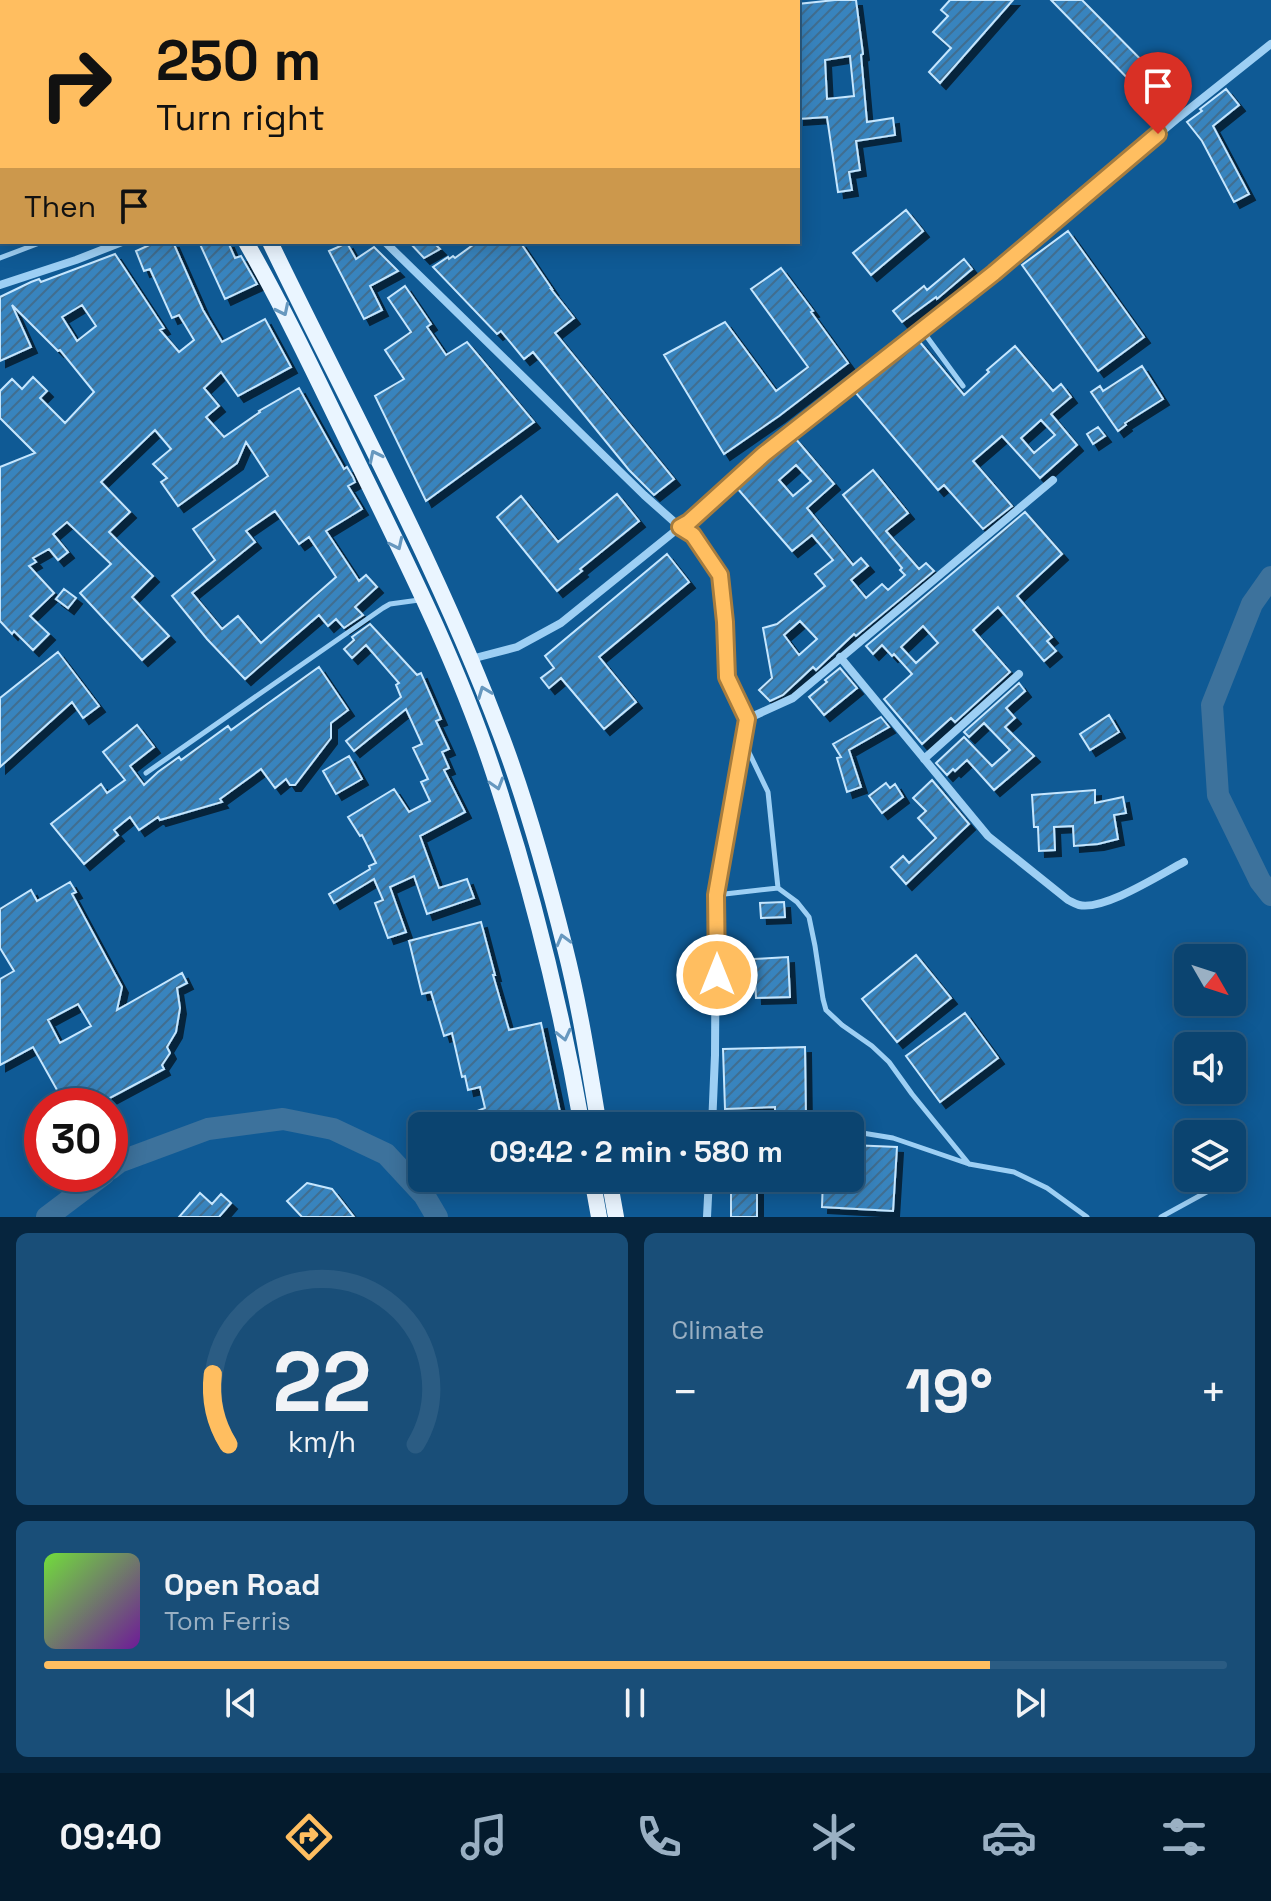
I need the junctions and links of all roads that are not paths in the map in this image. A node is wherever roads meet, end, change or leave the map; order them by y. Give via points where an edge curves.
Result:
1 (1271, 44) edge
2 (37, 244) edge
3 (117, 244) edge
4 (247, 244) edge
5 (271, 244) edge
6 (387, 244) edge
7 (0, 258) edge
8 (0, 285) edge
9 (922, 330) junction
10 (963, 386) dead end
11 (349, 403) junction
12 (333, 411) junction
13 (1053, 480) dead end
14 (680, 527) junction
15 (424, 600) junction
16 (840, 657) junction
17 (471, 659) junction
18 (1019, 674) dead end
19 (747, 719) junction
20 (743, 741) junction
21 (924, 759) junction
22 (146, 773) dead end
23 (1184, 862) dead end
24 (778, 888) junction
25 (716, 895) junction
26 (579, 1112) edge
27 (597, 1112) edge
28 (712, 1112) edge
29 (864, 1133) edge
30 (969, 1164) junction
31 (595, 1192) edge
32 (612, 1192) edge
33 (708, 1192) edge
34 (1207, 1192) edge
35 (599, 1217) edge
36 (616, 1217) edge
37 (707, 1217) edge
38 (1087, 1217) edge
39 (1161, 1217) edge

1 - 9 street
2 - 7 lane
3 - 8 street
4 -> 12 main road
5 - 11 main road
6 - 14 street
9 - 10 lane
9 - 14 street
11 - 12 main road
17 -> 11 main road
12 -> 15 main road
13 - 16 street
14 - 17 street via 561,623 517,647
14 - 19 street via 693,535 720,575 727,677
15 - 22 lane via 383,608
15 -> 26 main road via 494,771 523,865
16 - 19 street via 793,698
16 - 21 street
27 -> 17 main road via 561,934 527,811
18 - 21 street
19 - 20 street
20 - 24 lane via 768,792
20 - 25 street
21 - 23 street via 988,836 1082,906 1120,896
24 - 25 lane
24 - 30 lane via 809,917 826,1010 889,1062
25 - 28 street
29 - 30 lane
30 - 38 lane via 1014,1172
31 - 35 main road
32 - 36 main road
33 - 37 street
34 - 39 lane

